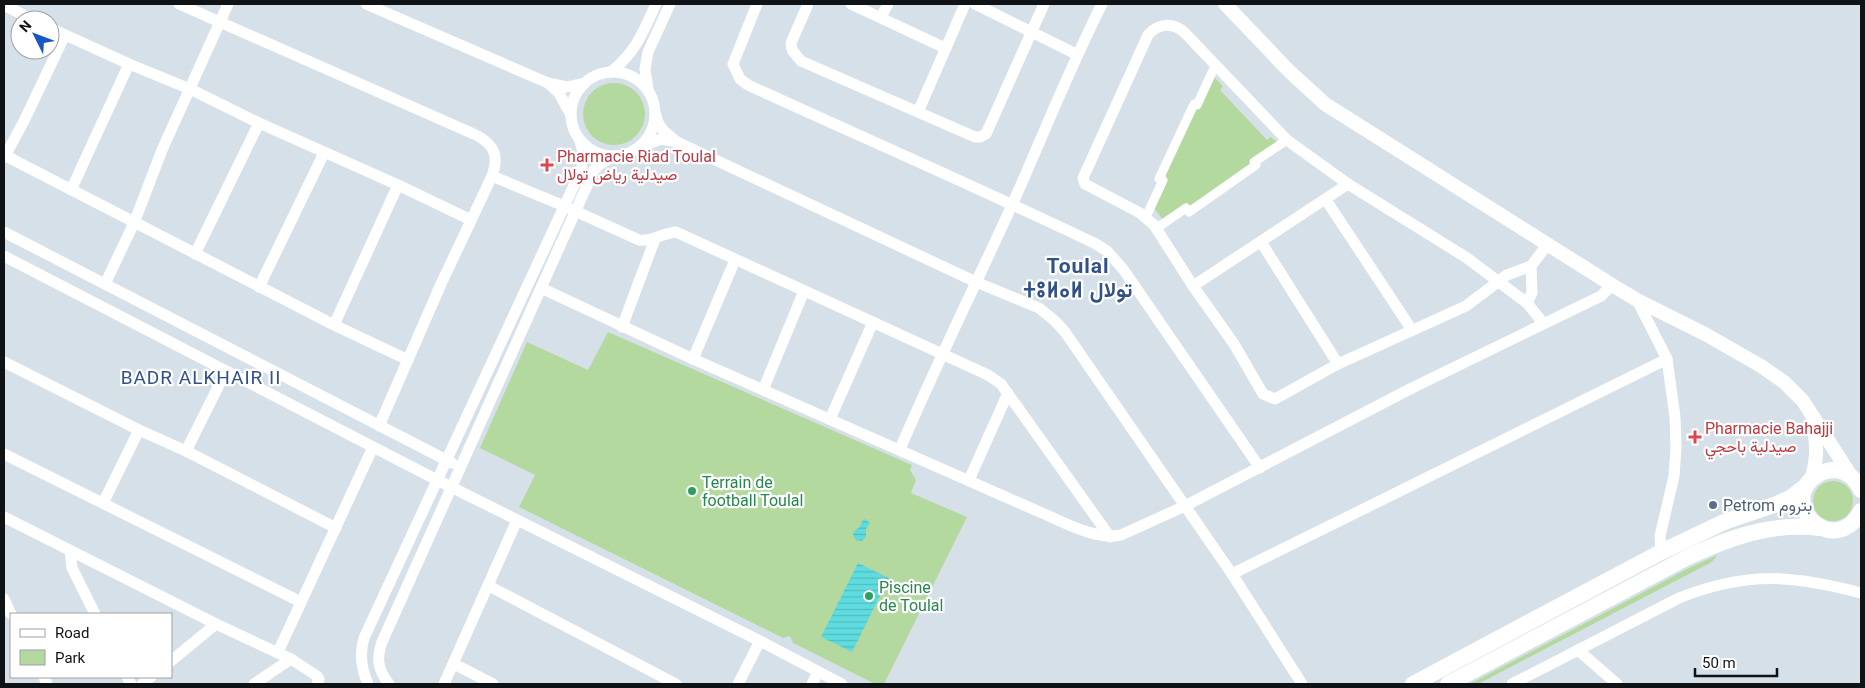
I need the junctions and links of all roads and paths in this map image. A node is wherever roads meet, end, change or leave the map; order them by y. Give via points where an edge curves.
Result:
1 (179, 4) edge
2 (228, 4) edge
3 (366, 4) edge
4 (656, 4) edge
5 (670, 4) edge
6 (757, 4) edge
7 (808, 4) edge
8 (851, 4) edge
9 (888, 4) edge
10 (965, 4) edge
11 (975, 4) edge
12 (1044, 4) edge
13 (1102, 4) edge
14 (1225, 4) edge
15 (881, 18) junction
16 (220, 22) junction
17 (1031, 32) junction
18 (60, 33) edge
19 (65, 35) junction
20 (945, 48) junction
21 (1076, 54) junction
22 (128, 64) junction
23 (1215, 66) junction
24 (611, 72) junction
25 (548, 83) junction
26 (585, 83) junction
27 (190, 89) junction
28 (648, 90) junction
29 (656, 111) junction
30 (918, 112) junction
31 (571, 116) junction
32 (259, 123) junction
33 (1287, 140) junction
34 (580, 141) junction
35 (677, 142) junction
36 (639, 148) junction
37 (324, 153) junction
38 (5, 155) edge
39 (612, 157) junction
40 (492, 176) junction
41 (1348, 184) junction
42 (398, 185) junction
43 (72, 190) junction
44 (1326, 200) junction
45 (1012, 204) junction
46 (564, 206) junction
47 (576, 211) junction
48 (1146, 217) junction
49 (471, 220) junction
50 (134, 222) junction
51 (1157, 228) junction
52 (4, 232) edge
53 (655, 238) junction
54 (1261, 242) junction
55 (1548, 245) junction
56 (196, 254) junction
57 (4, 256) edge
58 (735, 260) junction
59 (1531, 266) junction
60 (1498, 281) junction
61 (976, 282) junction
62 (105, 284) junction
63 (1612, 285) junction
64 (1194, 286) junction
65 (259, 287) junction
66 (541, 288) junction
67 (804, 291) junction
68 (1638, 300) junction
69 (1526, 303) junction
70 (873, 322) junction
71 (1543, 324) junction
72 (334, 325) junction
73 (622, 327) junction
74 (1412, 330) junction
75 (943, 353) junction
76 (693, 359) junction
77 (1667, 359) junction
78 (408, 360) junction
79 (4, 362) edge
80 (1338, 364) junction
81 (226, 371) junction
82 (763, 390) junction
83 (1008, 393) junction
84 (1812, 416) junction
85 (830, 419) junction
86 (379, 426) junction
87 (139, 430) junction
88 (374, 447) junction
89 (900, 449) junction
90 (186, 451) junction
91 (4, 454) edge
92 (446, 460) junction
93 (460, 468) junction
94 (1260, 468) junction
95 (437, 480) junction
96 (970, 480) junction
97 (1809, 483) junction
98 (1858, 484) edge
99 (451, 488) junction
100 (103, 502) junction
101 (1185, 506) junction
102 (1861, 511) edge
103 (4, 517) edge
104 (516, 520) junction
105 (1861, 526) edge
106 (336, 528) junction
107 (1820, 528) junction
108 (1842, 529) junction
109 (1110, 537) junction
110 (70, 551) junction
111 (1661, 552) junction
112 (1232, 574) junction
113 (488, 586) junction
114 (1861, 593) edge
115 (4, 599) edge
116 (301, 602) junction
117 (11, 613) edge
118 (94, 613) edge
119 (216, 624) junction
120 (760, 641) junction
121 (1578, 650) junction
122 (278, 652) junction
123 (291, 658) junction
124 (172, 659) edge
125 (454, 664) junction
126 (818, 672) junction
127 (655, 680) edge
128 (254, 684) edge
129 (316, 684) edge
130 (368, 684) edge
131 (388, 684) edge
132 (444, 684) edge
133 (493, 684) edge
134 (676, 684) edge
135 (738, 684) edge
136 (812, 684) edge
137 (842, 684) edge
138 (1302, 684) edge
139 (1413, 684) edge
140 (1448, 684) edge
141 (1512, 684) edge
142 (1617, 684) edge

1 - 16 street
2 - 16 street
3 - 25 street
4 - 24 street via 635,49
5 - 28 street via 648,52 645,69
6 - 45 street via 733,64 740,79
7 - 30 street via 791,43 792,50 801,61
8 - 15 street
9 - 15 street
10 - 20 street
11 - 17 street
12 - 17 street
13 - 21 street
14 - 55 street via 1325,104
15 - 20 street
16 - 27 street
16 - 40 street via 482,138 494,152 497,162
17 - 21 street
17 - 30 street via 986,134 974,137
18 - 19 street
19 - 22 street
19 - 38 street
20 - 30 street
21 - 45 street
22 - 27 street
22 - 43 street
23 - 33 street
23 - 48 street via 1159,179 1163,180
23 - 48 street via 1175,26 1160,26 1146,39 1083,181
24 - 26 street via 597,75
24 - 28 street via 632,76
25 - 26 street via 567,87
25 - 31 street via 559,93
26 - 31 street via 572,103
27 - 32 street
27 - 50 street
28 - 29 street
29 - 35 street via 664,132
29 - 36 street via 652,132
31 - 34 street via 573,129
32 - 37 street
32 - 56 street
33 - 41 street
33 - 51 street via 1189,212 1186,208
34 - 39 street via 594,152
34 - 46 street via 582,168
35 - 36 street via 661,139
35 - 61 street
36 - 39 street
37 - 42 street
37 - 65 street
38 - 43 street
39 - 47 street via 594,170
40 - 46 street
40 - 49 street
41 - 44 street
41 - 60 street
42 - 49 street
42 - 72 street
43 - 50 street
44 - 54 street
44 - 74 street
45 - 61 street
45 - 94 street via 1107,251
46 - 47 street
46 - 92 street
47 - 53 street via 639,240
47 - 66 street
48 - 51 street
49 - 78 street
50 - 56 street
50 - 62 street
51 - 64 street
52 - 62 street
53 - 58 street via 676,232
53 - 73 street
54 - 64 street
54 - 80 street
55 - 59 street
55 - 63 street
56 - 65 street
57 - 81 street
58 - 67 street
58 - 76 street
59 - 60 street
59 - 69 street via 1532,293
60 - 69 street
60 - 74 street via 1466,306
61 - 75 street
61 - 101 street via 1039,308 1055,321
62 - 86 street
63 - 68 street
63 - 71 street via 1601,296
64 - 80 street via 1263,394 1276,399
65 - 72 street
66 - 73 street
66 - 93 street
67 - 70 street
67 - 82 street
68 - 77 street
68 - 84 street via 1761,366 1784,382
69 - 71 street
70 - 75 street
70 - 85 street
71 - 94 street
72 - 78 street
73 - 76 street
74 - 80 street
75 - 83 street via 988,375
75 - 89 street
76 - 82 street
77 - 111 street via 1676,417 1676,448 1674,476 1660,536
77 - 112 street
78 - 86 street
79 - 87 street
81 - 88 street
81 - 90 street
82 - 85 street
83 - 96 street
83 - 109 street
84 - 97 street via 1817,445 1816,462
84 - 98 street
85 - 89 street
86 - 92 street
87 - 90 street
87 - 100 street
88 - 95 street
88 - 106 street
89 - 96 street
90 - 106 street
91 - 100 street
92 - 93 street
92 - 95 street
93 - 99 street
94 - 101 street
95 - 99 street
95 - 130 street via 364,638 361,657
96 - 109 street via 1079,529
97 - 98 main road via 1818,474 1834,470 1843,472
97 - 107 main road via 1803,495 1803,505 1806,514
97 - 111 main road via 1790,498 1724,522
99 - 104 street
99 - 131 street via 382,642 378,662
100 - 116 street
101 - 109 street
101 - 112 street
102 - 108 main road via 1857,519
103 - 110 street
104 - 113 street
104 - 120 street
105 - 108 main road
106 - 116 street
107 - 108 main road
107 - 140 main road via 1777,528 1721,542
110 - 118 street via 72,568
110 - 119 street
111 - 139 main road
112 - 138 street
113 - 125 street
113 - 127 street
114 - 121 street via 1788,578 1728,582 1680,598
115 - 117 street
116 - 122 street
119 - 122 street
119 - 124 street
120 - 126 street
120 - 135 street
121 - 141 street
121 - 142 street
122 - 123 street
123 - 128 street
123 - 129 street via 317,676
125 - 132 street
125 - 133 street
126 - 136 street
126 - 137 street
127 - 134 street

